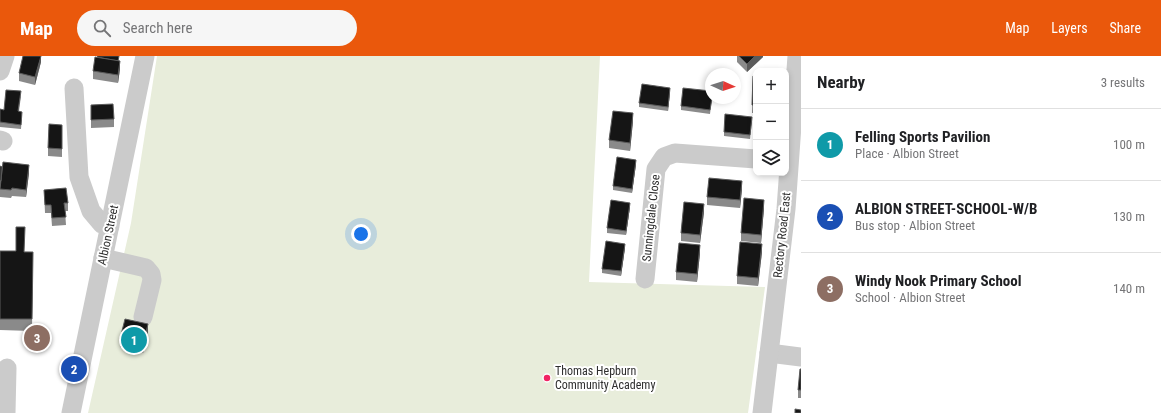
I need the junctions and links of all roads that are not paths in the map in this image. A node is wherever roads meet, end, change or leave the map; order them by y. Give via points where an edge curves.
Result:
1 (5, 56) edge
2 (145, 56) edge
3 (797, 56) edge
4 (0, 71) edge
5 (74, 88) dead end
6 (789, 150) edge
7 (753, 159) edge
8 (789, 168) edge
9 (794, 197) edge
10 (110, 226) junction
11 (103, 258) junction
12 (645, 279) dead end
13 (143, 317) dead end
14 (769, 353) junction
15 (801, 357) edge
16 (6, 368) dead end
17 (6, 413) edge
18 (72, 413) edge
19 (762, 413) edge

1 - 4 street
2 - 10 street, Albion Street
3 - 6 street, Rectory Road East
5 - 10 street via 79,177 90,211 102,224
7 - 12 street, Sunningdale Close via 675,153 664,157 656,169
8 - 9 street, Rectory Road East
9 - 14 street, Rectory Road East
10 - 11 street, Albion Street
11 - 13 street via 146,268 151,274 152,280
11 - 18 street, Albion Street
14 - 15 street
14 - 19 street, Rectory Road East
16 - 17 street

